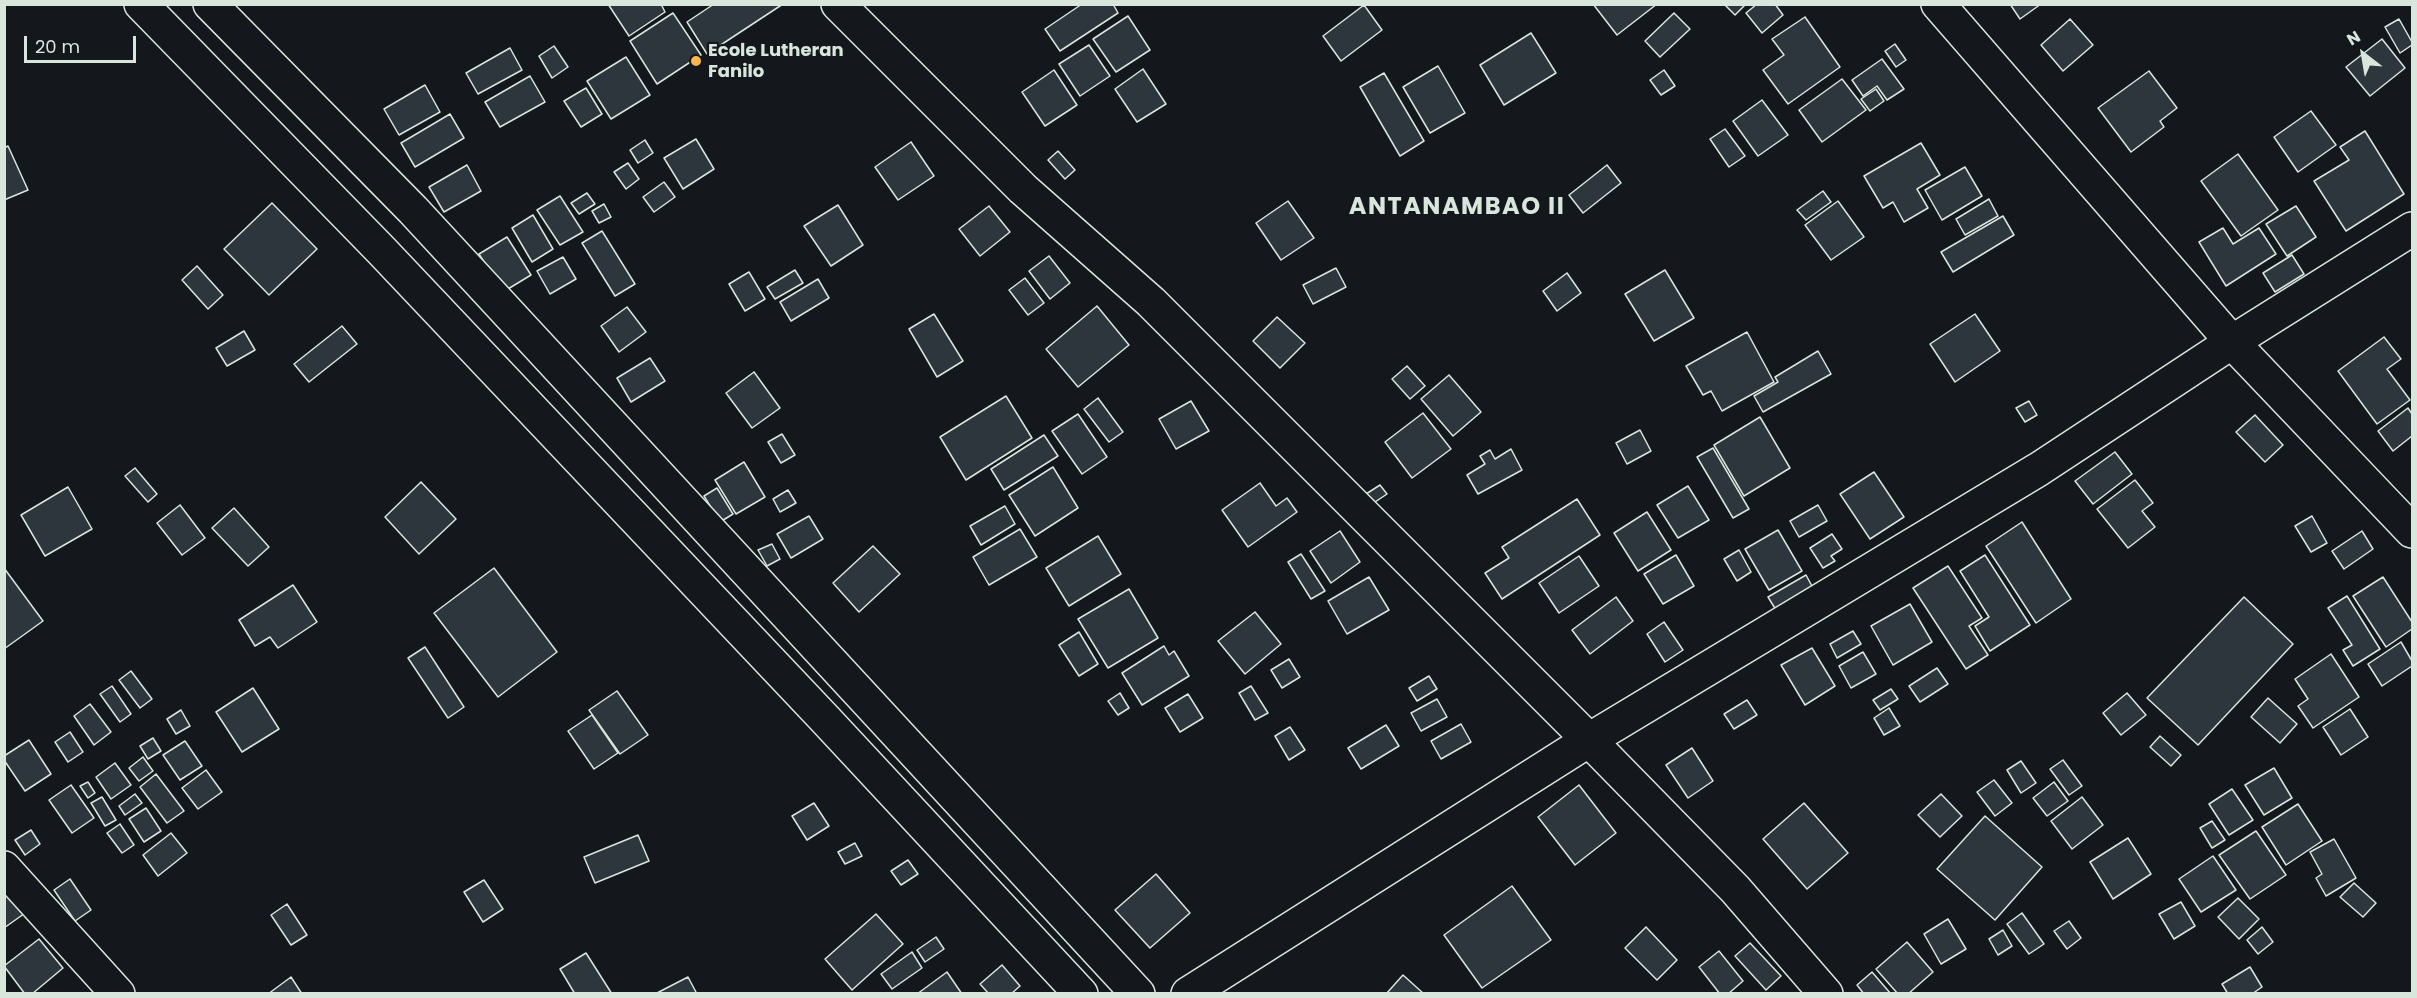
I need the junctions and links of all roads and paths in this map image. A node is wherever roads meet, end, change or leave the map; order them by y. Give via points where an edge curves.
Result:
1 (141, 4) edge
2 (210, 4) edge
3 (838, 4) edge
4 (1938, 4) edge
5 (2412, 229) edge
6 (2232, 342) junction
7 (2412, 531) edge
8 (1589, 740) junction
9 (4, 868) edge
10 (118, 993) edge
11 (1081, 993) edge
12 (1138, 993) edge
13 (1188, 993) edge
14 (1826, 993) edge

1 - 11 street via 381,250
2 - 12 street via 413,210
3 - 8 street via 1023,189 1151,302
4 - 6 street
5 - 6 street
6 - 7 street
6 - 8 street via 2038,469
8 - 13 street
8 - 14 street via 1735,889
9 - 10 street

